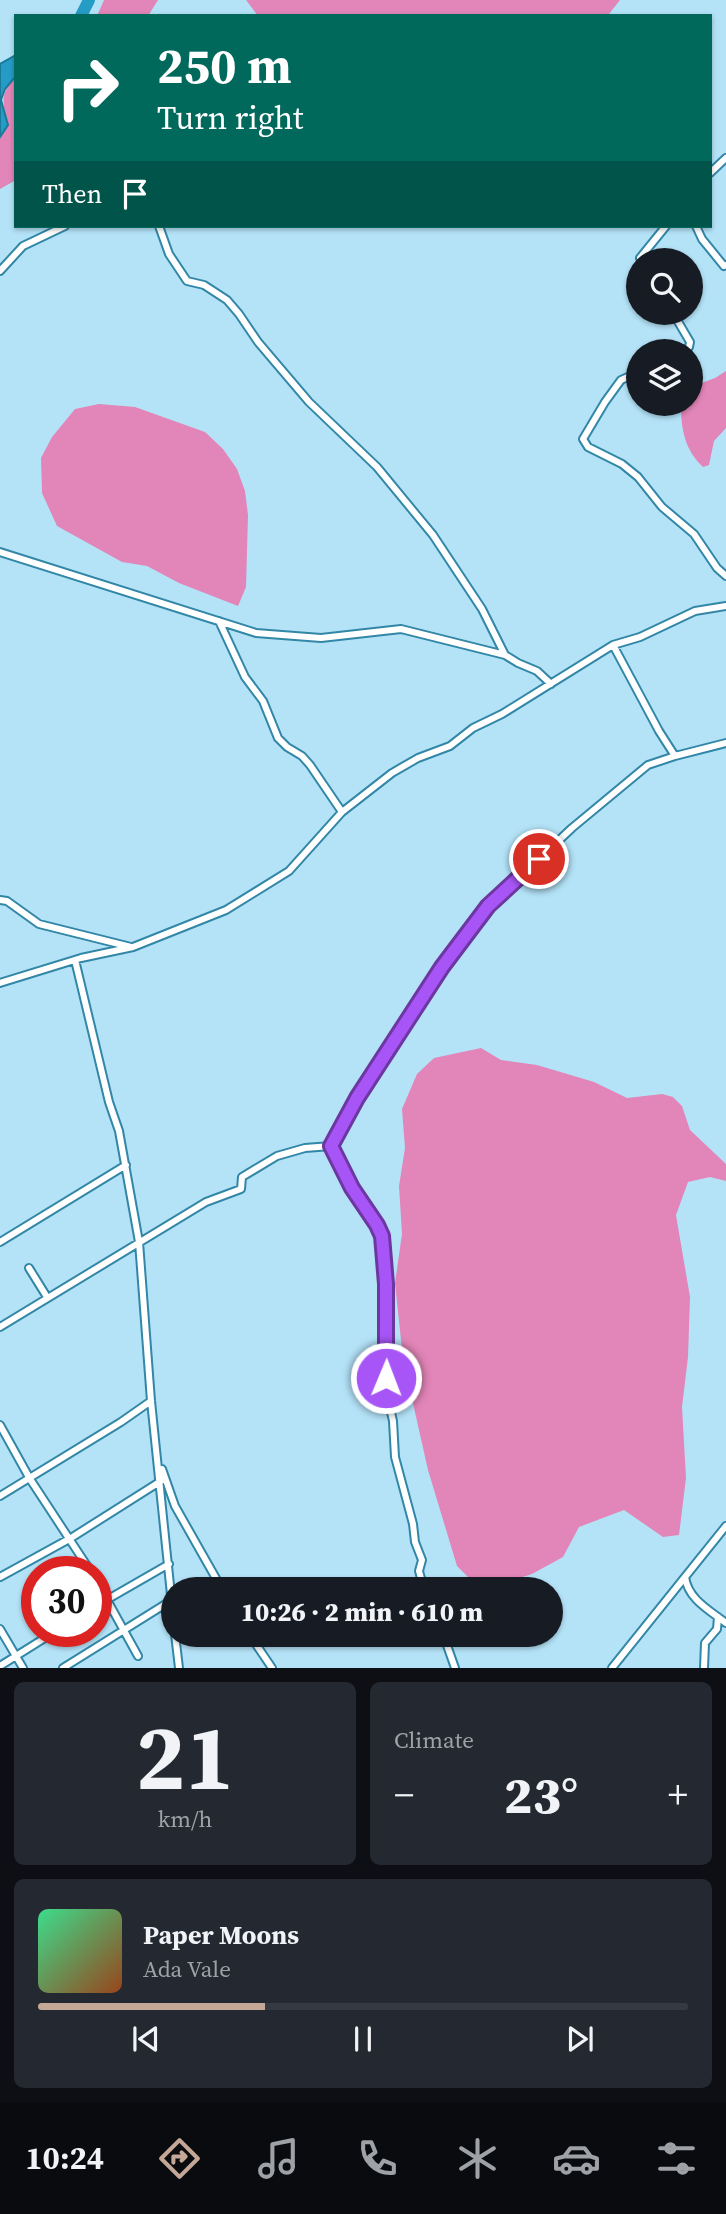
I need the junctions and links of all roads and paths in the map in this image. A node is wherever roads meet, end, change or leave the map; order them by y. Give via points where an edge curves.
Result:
1 (726, 158) edge
2 (712, 171) edge
3 (61, 228) edge
4 (160, 228) edge
5 (664, 228) edge
6 (697, 228) edge
7 (648, 248) edge
8 (726, 265) edge
9 (0, 271) edge
10 (626, 378) edge
11 (0, 552) edge
12 (726, 576) edge
13 (726, 606) edge
14 (219, 621) junction
15 (613, 645) junction
16 (505, 655) junction
17 (551, 684) junction
18 (726, 743) edge
19 (675, 756) junction
20 (342, 812) junction
21 (0, 900) edge
22 (133, 947) junction
23 (75, 960) junction
24 (0, 983) edge
25 (331, 1146) junction
26 (126, 1165) junction
27 (0, 1242) edge
28 (139, 1242) junction
29 (29, 1268) dead end
30 (47, 1297) junction
31 (0, 1326) edge
32 (151, 1401) junction
33 (0, 1425) edge
34 (158, 1458) junction
35 (30, 1479) junction
36 (161, 1481) junction
37 (0, 1496) edge
38 (726, 1526) edge
39 (71, 1538) junction
40 (82, 1556) edge
41 (169, 1564) junction
42 (0, 1577) edge
43 (170, 1577) edge
44 (215, 1577) edge
45 (421, 1577) edge
46 (685, 1577) junction
47 (112, 1596) edge
48 (161, 1607) edge
49 (112, 1608) edge
50 (718, 1617) junction
51 (726, 1623) edge
52 (0, 1629) edge
53 (124, 1630) junction
54 (30, 1647) edge
55 (177, 1647) edge
56 (258, 1647) edge
57 (448, 1647) edge
58 (16, 1656) junction
59 (138, 1656) dead end
60 (0, 1666) edge
61 (23, 1668) edge
62 (63, 1668) edge
63 (179, 1668) edge
64 (272, 1668) edge
65 (455, 1668) edge
66 (612, 1668) edge
67 (704, 1668) edge

1 - 2 street
3 - 9 street via 23,246
4 - 16 street via 169,254 187,281 204,285 227,300 309,401 377,467 433,535 482,609
5 - 7 street
6 - 8 street
10 - 12 street via 604,402 583,439 588,447 638,477 662,507 694,534
11 - 14 street
13 - 15 street via 695,611
14 - 16 street via 256,633 321,638 401,628
14 - 20 street via 278,738 310,765
15 - 17 street
15 - 19 street
16 - 17 street via 537,671
17 - 20 street via 450,746 392,773
18 - 19 street
19 - 25 street via 648,765 488,906 442,967
20 - 22 street via 289,870 226,910
21 - 22 street via 38,924
22 - 23 street
23 - 24 street
23 - 26 street
25 - 28 street via 276,1156 242,1177 241,1189 206,1202
25 - 45 street via 382,1236 387,1395 395,1457 422,1560
26 - 27 street
26 - 28 street
28 - 30 street
28 - 32 street
29 - 30 street
30 - 31 street
32 - 34 street
32 - 35 street
33 - 35 street
34 - 36 street
34 - 44 street via 175,1506
35 - 37 street
35 - 39 street
36 - 39 street
36 - 41 street
38 - 46 street
39 - 40 street
39 - 42 street
41 - 43 street
41 - 47 street
46 - 50 street via 693,1597
46 - 66 street
48 - 53 street
49 - 53 street
50 - 51 street
50 - 67 street via 717,1629 705,1643
52 - 58 street
53 - 59 street
53 - 62 street
54 - 58 street
55 - 63 street
56 - 64 street
57 - 65 street
58 - 60 street
58 - 61 street

